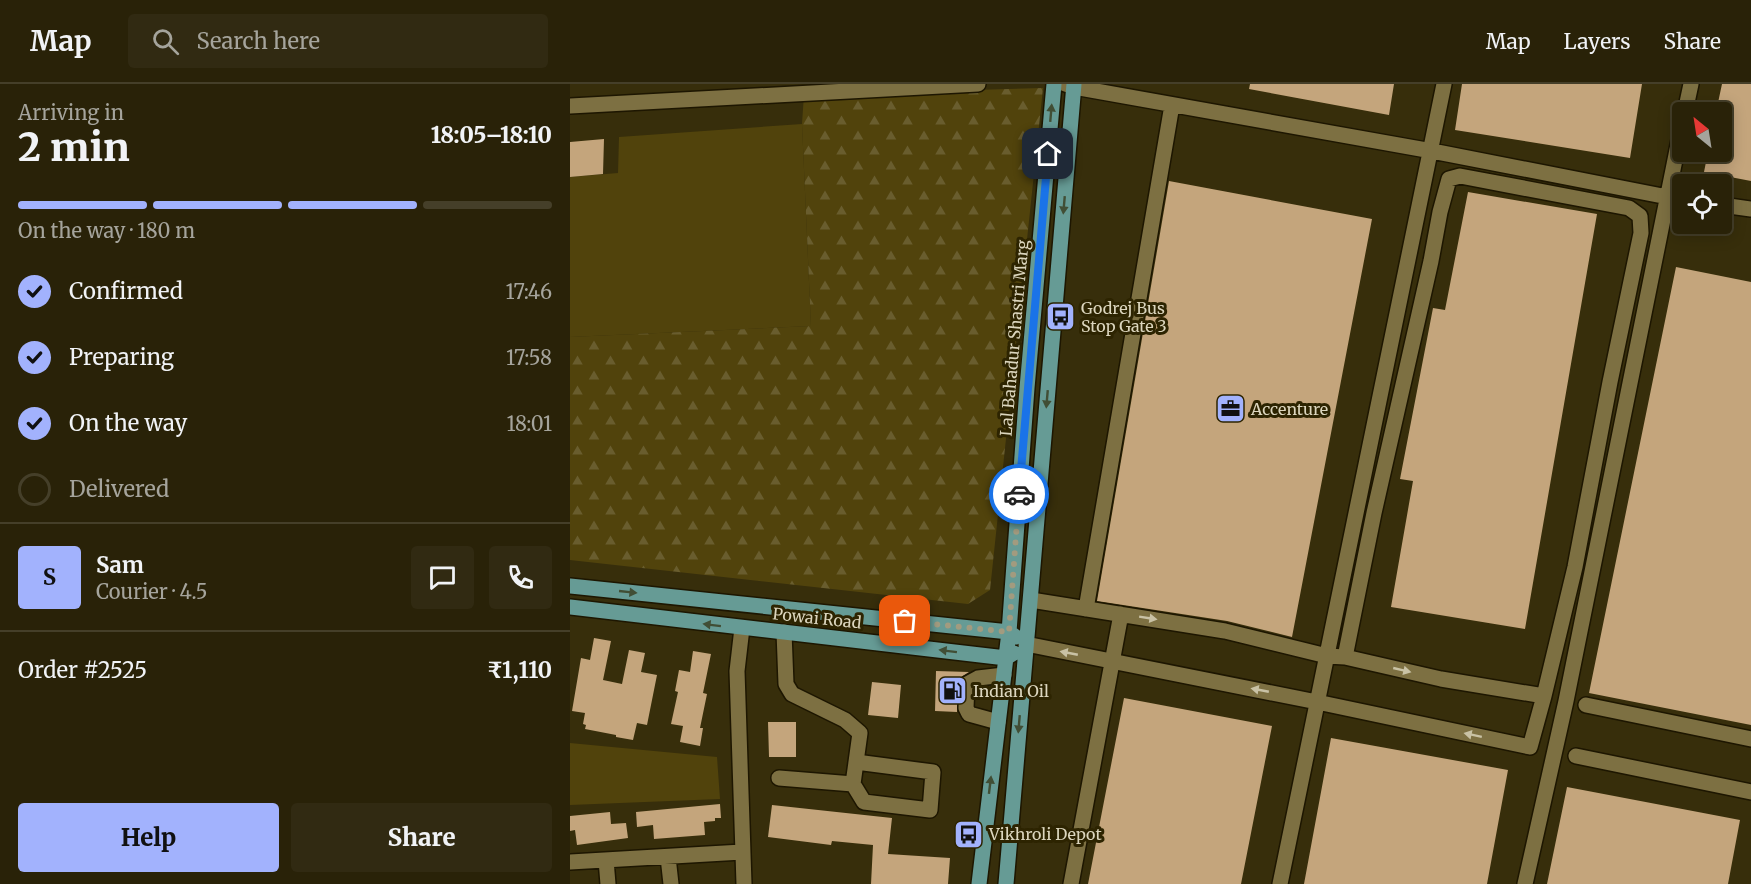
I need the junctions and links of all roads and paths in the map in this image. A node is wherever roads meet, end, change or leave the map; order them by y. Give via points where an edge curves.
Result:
1 (978, 84) edge
2 (1054, 84) edge
3 (1444, 84) edge
4 (1691, 84) edge
5 (1071, 85) edge
6 (860, 87) edge
7 (761, 90) edge
8 (1687, 102) edge
9 (1172, 105) junction
10 (570, 106) edge
11 (1432, 152) junction
12 (1674, 162) edge
13 (1666, 198) junction
14 (1672, 199) edge
15 (1732, 206) edge
16 (1420, 209) junction
17 (1751, 209) edge
18 (1440, 212) junction
19 (570, 586) edge
20 (1031, 600) junction
21 (570, 607) edge
22 (1086, 609) junction
23 (1121, 614) junction
24 (742, 628) junction
25 (784, 632) junction
26 (1009, 632) junction
27 (1026, 644) junction
28 (1327, 656) junction
29 (1345, 657) junction
30 (1006, 658) junction
31 (1113, 662) junction
32 (1004, 675) junction
33 (1544, 696) junction
34 (1317, 702) junction
35 (1586, 705) dead end
36 (998, 722) junction
37 (1751, 739) edge
38 (1576, 756) dead end
39 (856, 762) junction
40 (779, 778) dead end
41 (853, 784) junction
42 (1751, 792) edge
43 (983, 843) junction
44 (1009, 845) junction
45 (742, 852) junction
46 (668, 857) junction
47 (606, 860) junction
48 (570, 862) edge
49 (608, 884) edge
50 (671, 884) edge
51 (744, 884) edge
52 (979, 884) edge
53 (1006, 884) edge
54 (1071, 884) edge
55 (1280, 884) edge
56 (1525, 884) edge

1 - 6 street
26 -> 2 main road, Lal Bahadur Shastri Marg
3 - 11 street
4 - 8 street
5 - 9 street
5 -> 20 main road
6 - 7 street
7 - 10 street
9 - 11 street
9 - 22 street
11 - 13 street
11 - 16 street
12 - 13 street
13 - 14 street
13 - 56 street via 1566,701
15 - 17 street
16 - 18 street
16 - 28 street
18 - 29 street
18 - 33 street via 1449,179 1460,176 1629,208 1640,216 1641,233 1575,567
19 -> 26 main road, Powai Road
20 - 22 street
20 - 27 main road
24 -> 21 main road, Powai Road
22 - 23 street
23 -> 28 street via 1225,631
23 - 31 street
24 - 25 main road, Powai Road
24 - 45 street via 737,671
30 -> 25 main road, Powai Road
25 - 39 street via 786,684 792,694 845,720 860,733
26 - 27 main road, Powai Road
26 - 30 main road, Lal Bahadur Shastri Marg
27 - 30 main road
31 -> 27 street
27 -> 44 main road
28 - 29 street
28 - 34 street
29 -> 33 street via 1441,679
30 - 32 main road
34 -> 31 street
31 - 54 street
32 - 36 main road
32 - 36 street via 978,678 967,684 969,714
33 -> 34 street via 1530,747
34 - 55 street
35 - 37 street
43 -> 36 main road
38 - 42 street
39 - 41 street
39 - 41 street via 933,772 930,810 864,802
40 - 41 street
43 - 44 main road
43 - 52 main road
44 - 53 main road
45 - 46 street
45 - 51 street
46 - 47 street
46 - 50 street
47 - 48 street
47 - 49 street

